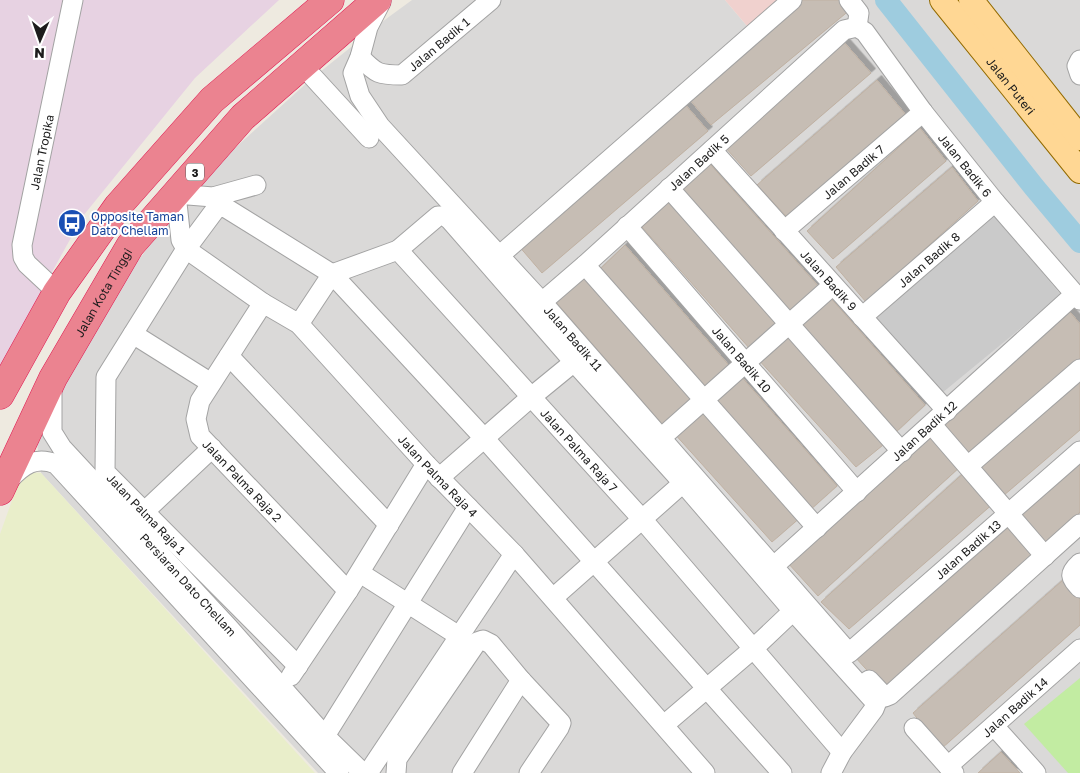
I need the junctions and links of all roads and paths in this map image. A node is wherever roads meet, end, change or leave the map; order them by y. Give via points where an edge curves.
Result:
1 (73, 0) edge
2 (330, 0) edge
3 (377, 0) edge
4 (382, 0) edge
5 (491, 0) edge
6 (792, 0) edge
7 (849, 0) edge
8 (942, 0) edge
9 (971, 0) edge
10 (857, 27) junction
11 (360, 57) junction
12 (303, 66) junction
13 (923, 112) junction
14 (1051, 119) junction
15 (370, 138) dead end
16 (1080, 138) edge
17 (712, 150) junction
18 (1080, 171) edge
19 (256, 185) dead end
20 (669, 188) junction
21 (176, 194) junction
22 (214, 197) junction
23 (994, 202) junction
24 (627, 226) junction
25 (784, 231) junction
26 (183, 244) junction
27 (398, 250) junction
28 (499, 256) junction
29 (584, 265) junction
30 (332, 274) junction
31 (833, 285) junction
32 (56, 292) junction
33 (1077, 297) edge
34 (542, 302) junction
35 (263, 303) junction
36 (862, 318) junction
37 (299, 324) junction
38 (789, 324) junction
39 (133, 334) junction
40 (229, 356) junction
41 (574, 362) junction
42 (746, 362) junction
43 (1080, 369) edge
44 (52, 378) junction
45 (211, 383) junction
46 (0, 393) edge
47 (530, 398) junction
48 (704, 400) junction
49 (948, 411) junction
50 (932, 425) junction
51 (484, 438) junction
52 (661, 438) junction
53 (212, 448) junction
54 (1080, 451) edge
55 (902, 452) junction
56 (426, 464) junction
57 (968, 466) junction
58 (440, 478) junction
59 (683, 483) junction
60 (1, 490) edge
61 (857, 492) junction
62 (468, 507) junction
63 (144, 512) junction
64 (1009, 513) junction
65 (642, 519) junction
66 (1080, 524) edge
67 (389, 525) junction
68 (817, 528) junction
69 (514, 554) junction
70 (1045, 556) junction
71 (593, 562) junction
72 (1080, 563) edge
73 (774, 566) junction
74 (360, 573) junction
75 (1080, 588) edge
76 (348, 591) junction
77 (553, 598) junction
78 (407, 604) junction
79 (793, 610) junction
80 (468, 639) junction
81 (754, 648) junction
82 (1080, 649) edge
83 (852, 650) junction
84 (298, 666) junction
85 (521, 680) junction
86 (707, 689) junction
87 (277, 694) junction
88 (664, 725) junction
89 (994, 726) junction
90 (914, 728) dead end
91 (325, 736) junction
92 (842, 752) junction
93 (951, 770) edge
94 (339, 773) edge
95 (363, 773) edge
96 (368, 773) edge
97 (396, 773) edge
98 (462, 773) edge
99 (528, 773) edge
100 (705, 773) edge
101 (782, 773) edge
102 (831, 773) edge
103 (1036, 773) edge

1 - 32 street, Jalan Tropika via 22,245 27,264
2 - 32 highway via 212,100 118,206
3 - 12 highway, Jalan Kota Tinggi / 3
4 - 11 street, Jalan Badik 11 via 368,27
5 - 11 street, Jalan Badik 1 via 402,75 384,75 372,70
6 - 28 street
7 - 10 street via 859,13
8 - 14 main road, Jalan Puteri
9 - 14 main road, Jalan Puteri
10 - 13 street, Jalan Badik 6 via 865,32
10 - 17 street, Jalan Badik 5 via 844,30
11 - 28 street, Jalan Badik 11 via 353,73 360,96 380,126
12 - 15 street
12 - 21 highway, Jalan Kota Tinggi / 3 via 243,118
13 - 23 street, Jalan Badik 6
13 - 25 street, Jalan Badik 7
14 - 16 main road, Jalan Puteri
14 - 18 main road, Jalan Puteri
17 - 20 street, Jalan Badik 5
17 - 25 street, Jalan Badik 9
19 - 22 street
20 - 24 street, Jalan Badik 5
20 - 38 street
21 - 22 street
21 - 26 street
21 - 44 highway, Jalan Kota Tinggi / 3 via 130,246
22 - 26 street
23 - 33 street, Jalan Badik 6
23 - 36 street, Jalan Badik 8
24 - 29 street, Jalan Badik 5
24 - 42 street, Jalan Badik 10
25 - 31 street, Jalan Badik 9
26 - 30 street via 220,207 226,208
26 - 35 street, Jalan Palma Raja 4
26 - 39 street, Jalan Palma Raja 1
27 - 30 street
27 - 41 street via 428,223 438,216 445,216
27 - 47 street, Jalan Palma Raja 7
28 - 34 street, Jalan Badik 11
29 - 34 street, Jalan Badik 5
29 - 48 street
30 - 37 street
30 - 51 street
31 - 36 street, Jalan Badik 9
31 - 38 street
32 - 46 highway
33 - 49 street, Jalan Badik 12
34 - 52 street, Jalan Badik 11
35 - 37 street, Jalan Palma Raja 4
35 - 40 street, Jalan Palma Raja 2
36 - 49 street, Jalan Badik 9
37 - 56 street, Jalan Palma Raja 4
38 - 42 street
38 - 55 street
39 - 45 street
39 - 63 street, Jalan Palma Raja 1 via 106,377 105,472
40 - 45 street, Jalan Palma Raja 2
40 - 67 street
41 - 47 street
41 - 59 street
42 - 48 street
42 - 61 street, Jalan Badik 10
43 - 57 street
44 - 60 highway, Jalan Kota Tinggi / 3
44 - 87 street, Persiaran Dato Chellam via 52,432 62,448
45 - 53 street, Jalan Palma Raja 2 via 200,401 196,419 200,436
47 - 51 street
47 - 65 street, Jalan Palma Raja 7
48 - 52 street
48 - 68 street
49 - 50 street, Jalan Badik 12
50 - 55 street, Jalan Badik 12
50 - 57 street
51 - 58 street
51 - 71 street
52 - 73 street, Jalan Badik 11
53 - 63 street
53 - 76 street, Jalan Palma Raja 2
54 - 64 street, Jalan Badik 13
55 - 61 street, Jalan Badik 12
56 - 58 street, Jalan Palma Raja 4
56 - 67 street
57 - 64 street
58 - 62 street, Jalan Palma Raja 4
59 - 65 street
59 - 79 street
60 - 87 street, Persiaran Dato Chellam via 22,466 46,460 56,464
61 - 68 street, Jalan Badik 12
62 - 69 street, Jalan Palma Raja 4
62 - 78 street
63 - 84 street, Jalan Palma Raja 1
64 - 70 street
64 - 83 street, Jalan Badik 13
65 - 71 street
65 - 81 street, Jalan Palma Raja 7
66 - 70 street, Jalan Badik 11
67 - 74 street
68 - 73 street, Jalan Badik 12
69 - 77 street, Jalan Palma Raja 4
69 - 80 street
70 - 83 street, Jalan Badik 11 via 890,695 884,697 881,694
71 - 77 street
71 - 86 street
72 - 75 street via 1071,574
73 - 83 street, Jalan Badik 11
74 - 76 street
74 - 78 street
76 - 84 street
77 - 88 street, Jalan Palma Raja 4
78 - 80 street
78 - 91 street
79 - 81 street
79 - 92 street via 876,704
80 - 85 street via 491,644
80 - 96 street
80 - 97 street via 397,759
81 - 86 street
81 - 92 street, Jalan Palma Raja 7
82 - 89 street, Jalan Badik 14
84 - 87 street
85 - 98 street
85 - 99 street via 561,723
86 - 88 street
86 - 101 street
87 - 91 street, Persiaran Dato Chellam
87 - 94 street, Persiaran Dato Chellam
88 - 100 street, Jalan Palma Raja 4
89 - 93 street, Jalan Badik 14
89 - 103 street
90 - 93 street
91 - 95 street, Persiaran Dato Chellam
92 - 102 street

